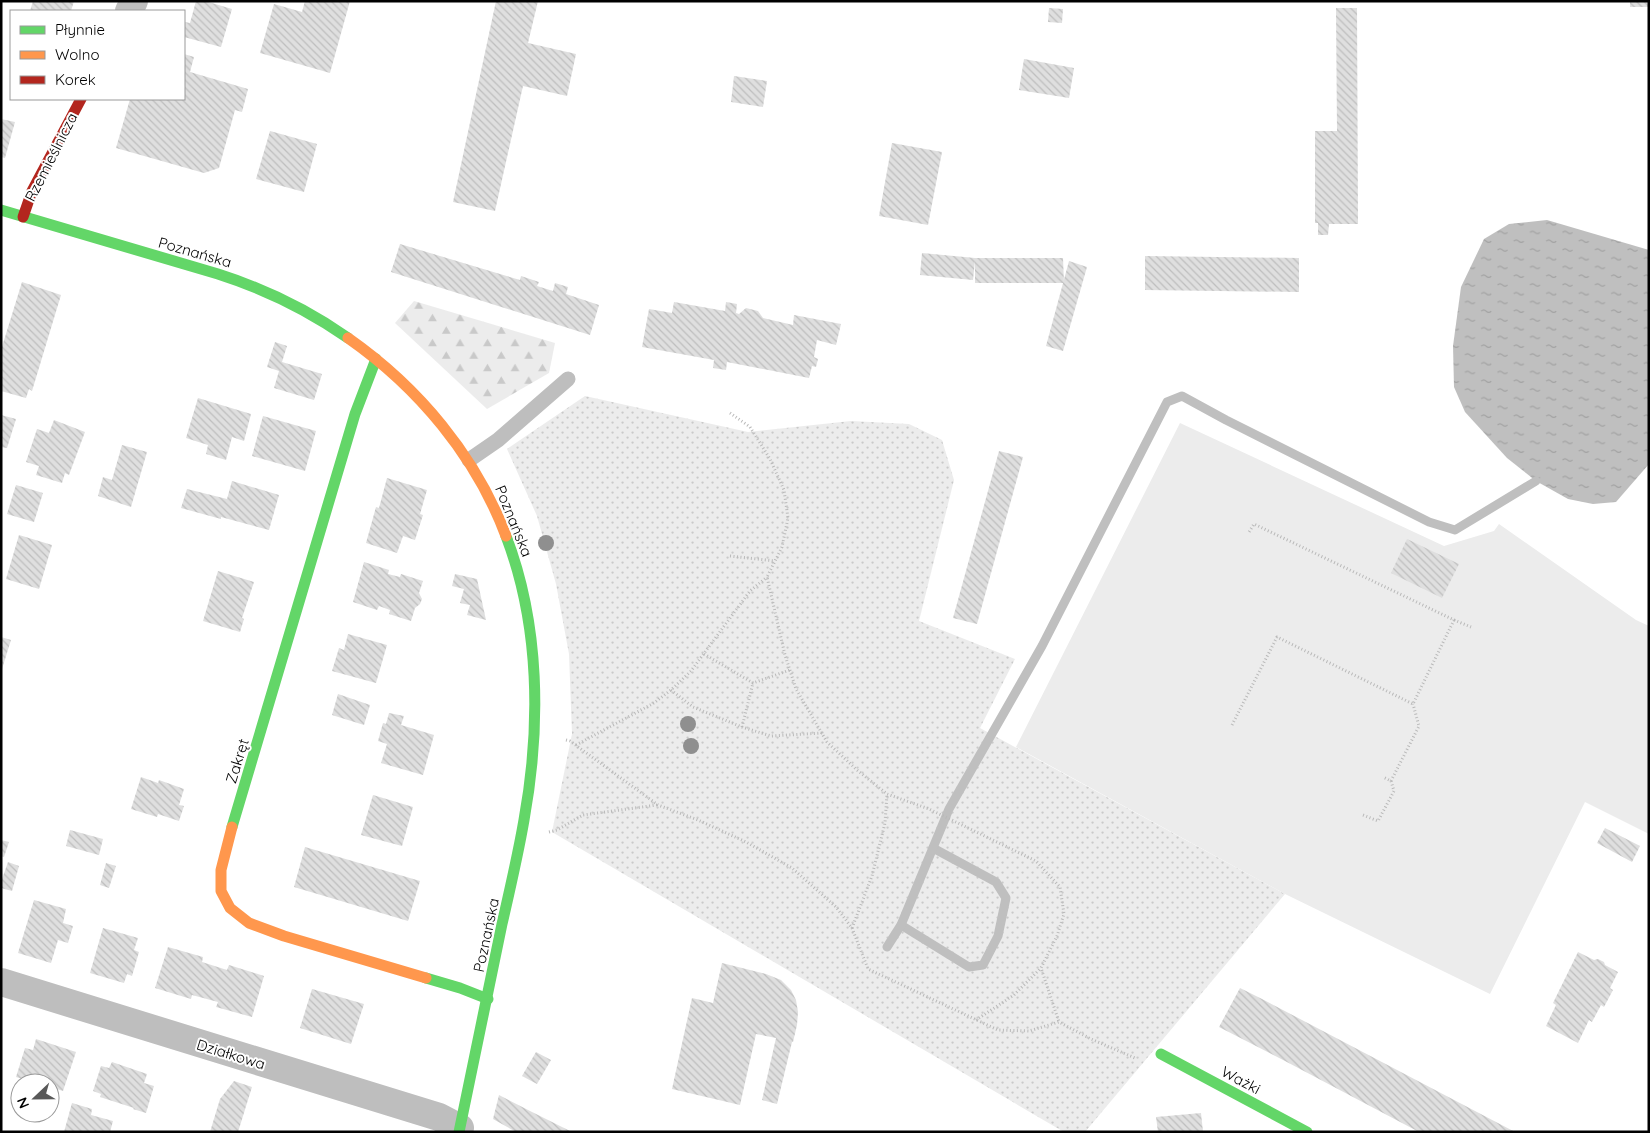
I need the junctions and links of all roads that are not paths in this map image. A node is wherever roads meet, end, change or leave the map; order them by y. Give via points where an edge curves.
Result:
1 (80, 100) edge
2 (1, 210) edge
3 (23, 217) junction
4 (376, 359) junction
5 (568, 379) dead end
6 (469, 460) junction
7 (1, 982) edge
8 (488, 999) junction
9 (1161, 1054) dead end
10 (1277, 1126) edge
11 (460, 1130) edge
12 (1307, 1132) edge

1 - 3 street, Rzemieślnicza via 32,191
2 - 3 street, Poznańska
3 - 4 street, Poznańska via 258,288 312,315
4 - 6 street, Poznańska via 433,413
4 - 8 street, Zakręt via 355,414 229,837 221,870 221,891 230,908 250,923
5 - 6 lane via 498,440
6 - 8 street, Poznańska via 494,504 520,576 528,612 535,686 531,778
7 - 11 street, Działkowa via 439,1118
8 - 11 street, Poznańska
9 - 10 street, Ważki
10 - 12 street, Ważki

